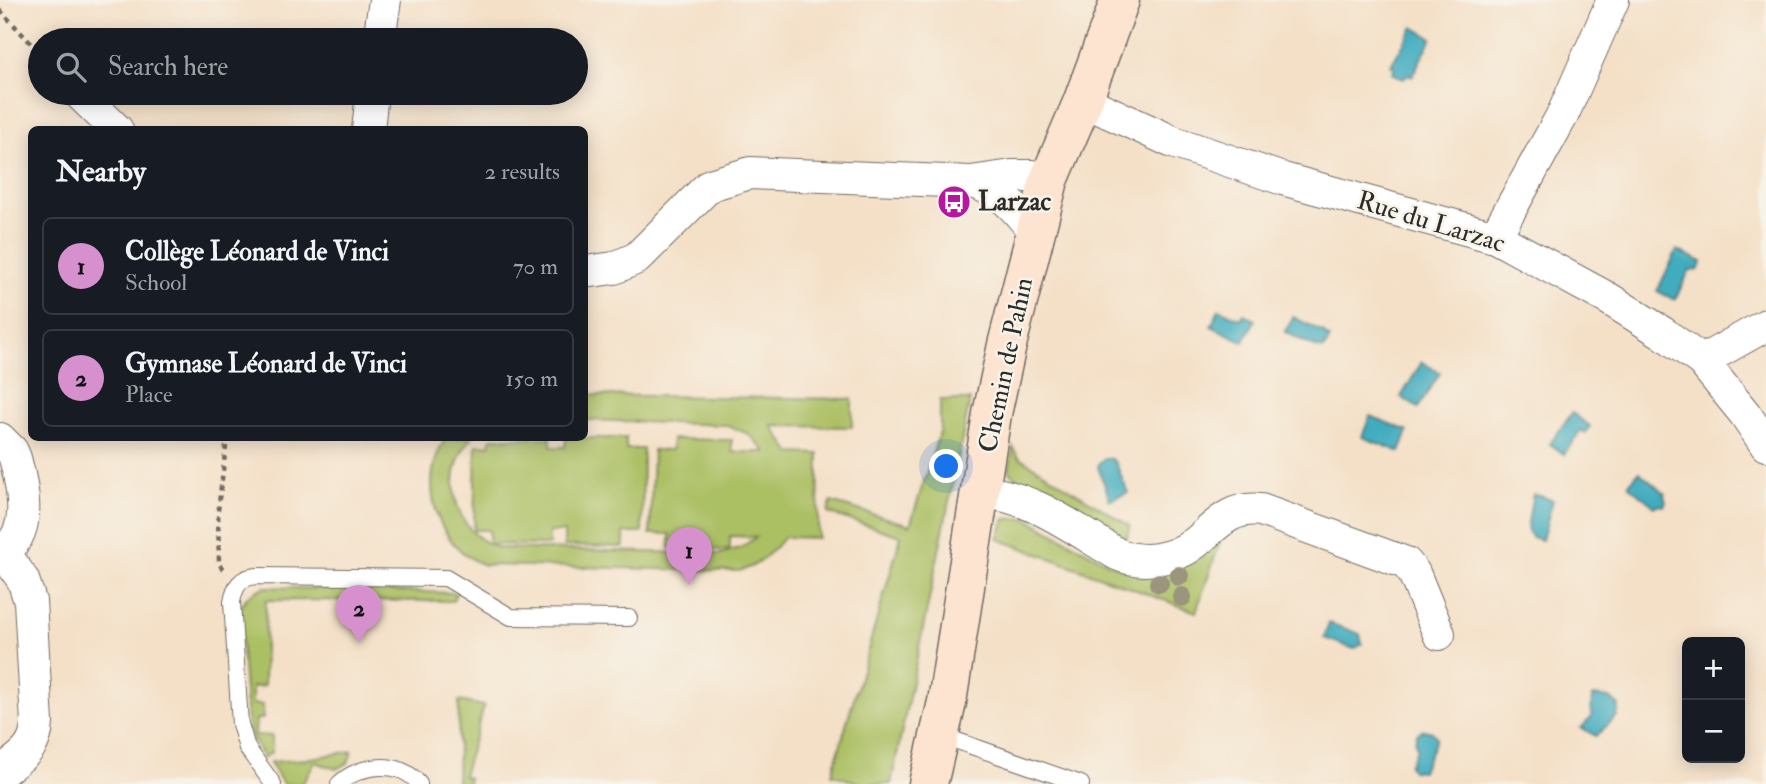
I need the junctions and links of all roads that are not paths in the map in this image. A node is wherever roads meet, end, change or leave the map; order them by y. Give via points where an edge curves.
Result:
1 (385, 0) edge
2 (1121, 0) edge
3 (1613, 0) edge
4 (381, 28) edge
5 (1082, 103) junction
6 (91, 105) edge
7 (371, 105) edge
8 (113, 126) edge
9 (368, 126) edge
10 (1049, 180) junction
11 (971, 182) junction
12 (1038, 222) junction
13 (1494, 237) junction
14 (588, 271) edge
15 (1766, 326) edge
16 (1702, 361) junction
17 (1766, 445) edge
18 (11, 447) edge
19 (979, 492) junction
20 (2, 552) edge
21 (629, 618) dead end
22 (1439, 634) dead end
23 (940, 734) junction
24 (0, 773) edge
25 (273, 784) edge
26 (339, 784) edge
27 (419, 784) edge
28 (928, 784) edge
29 (1081, 784) edge

1 - 4 street
2 - 5 main road, Chemin de Pahin
3 - 13 street via 1563,114
5 - 10 main road, Chemin de Pahin
5 - 13 street, Rue du Larzac via 1173,142 1283,179
6 - 8 street
7 - 9 street
10 - 11 street via 1012,176
10 - 12 main road, Chemin de Pahin
11 - 12 street via 990,187 1024,219
11 - 14 street via 762,173 736,176 710,185 637,258 614,268
12 - 19 main road, Chemin de Pahin via 999,380
13 - 16 street, Rue du Larzac via 1609,299
15 - 16 street
16 - 17 street, Rue du Larzac
18 - 20 street via 23,514 12,545
19 - 22 street via 1024,501 1117,554 1146,560 1188,548 1233,514 1261,510 1406,563
19 - 23 main road, Chemin de Pahin
20 - 24 street via 23,580 30,601 37,723 30,748
21 - 25 lane via 512,617 446,578 245,578 236,586 232,602 240,724 247,748
23 - 28 main road, Chemin de Pahin
23 - 29 lane
26 - 27 lane via 360,770 383,767 409,774

